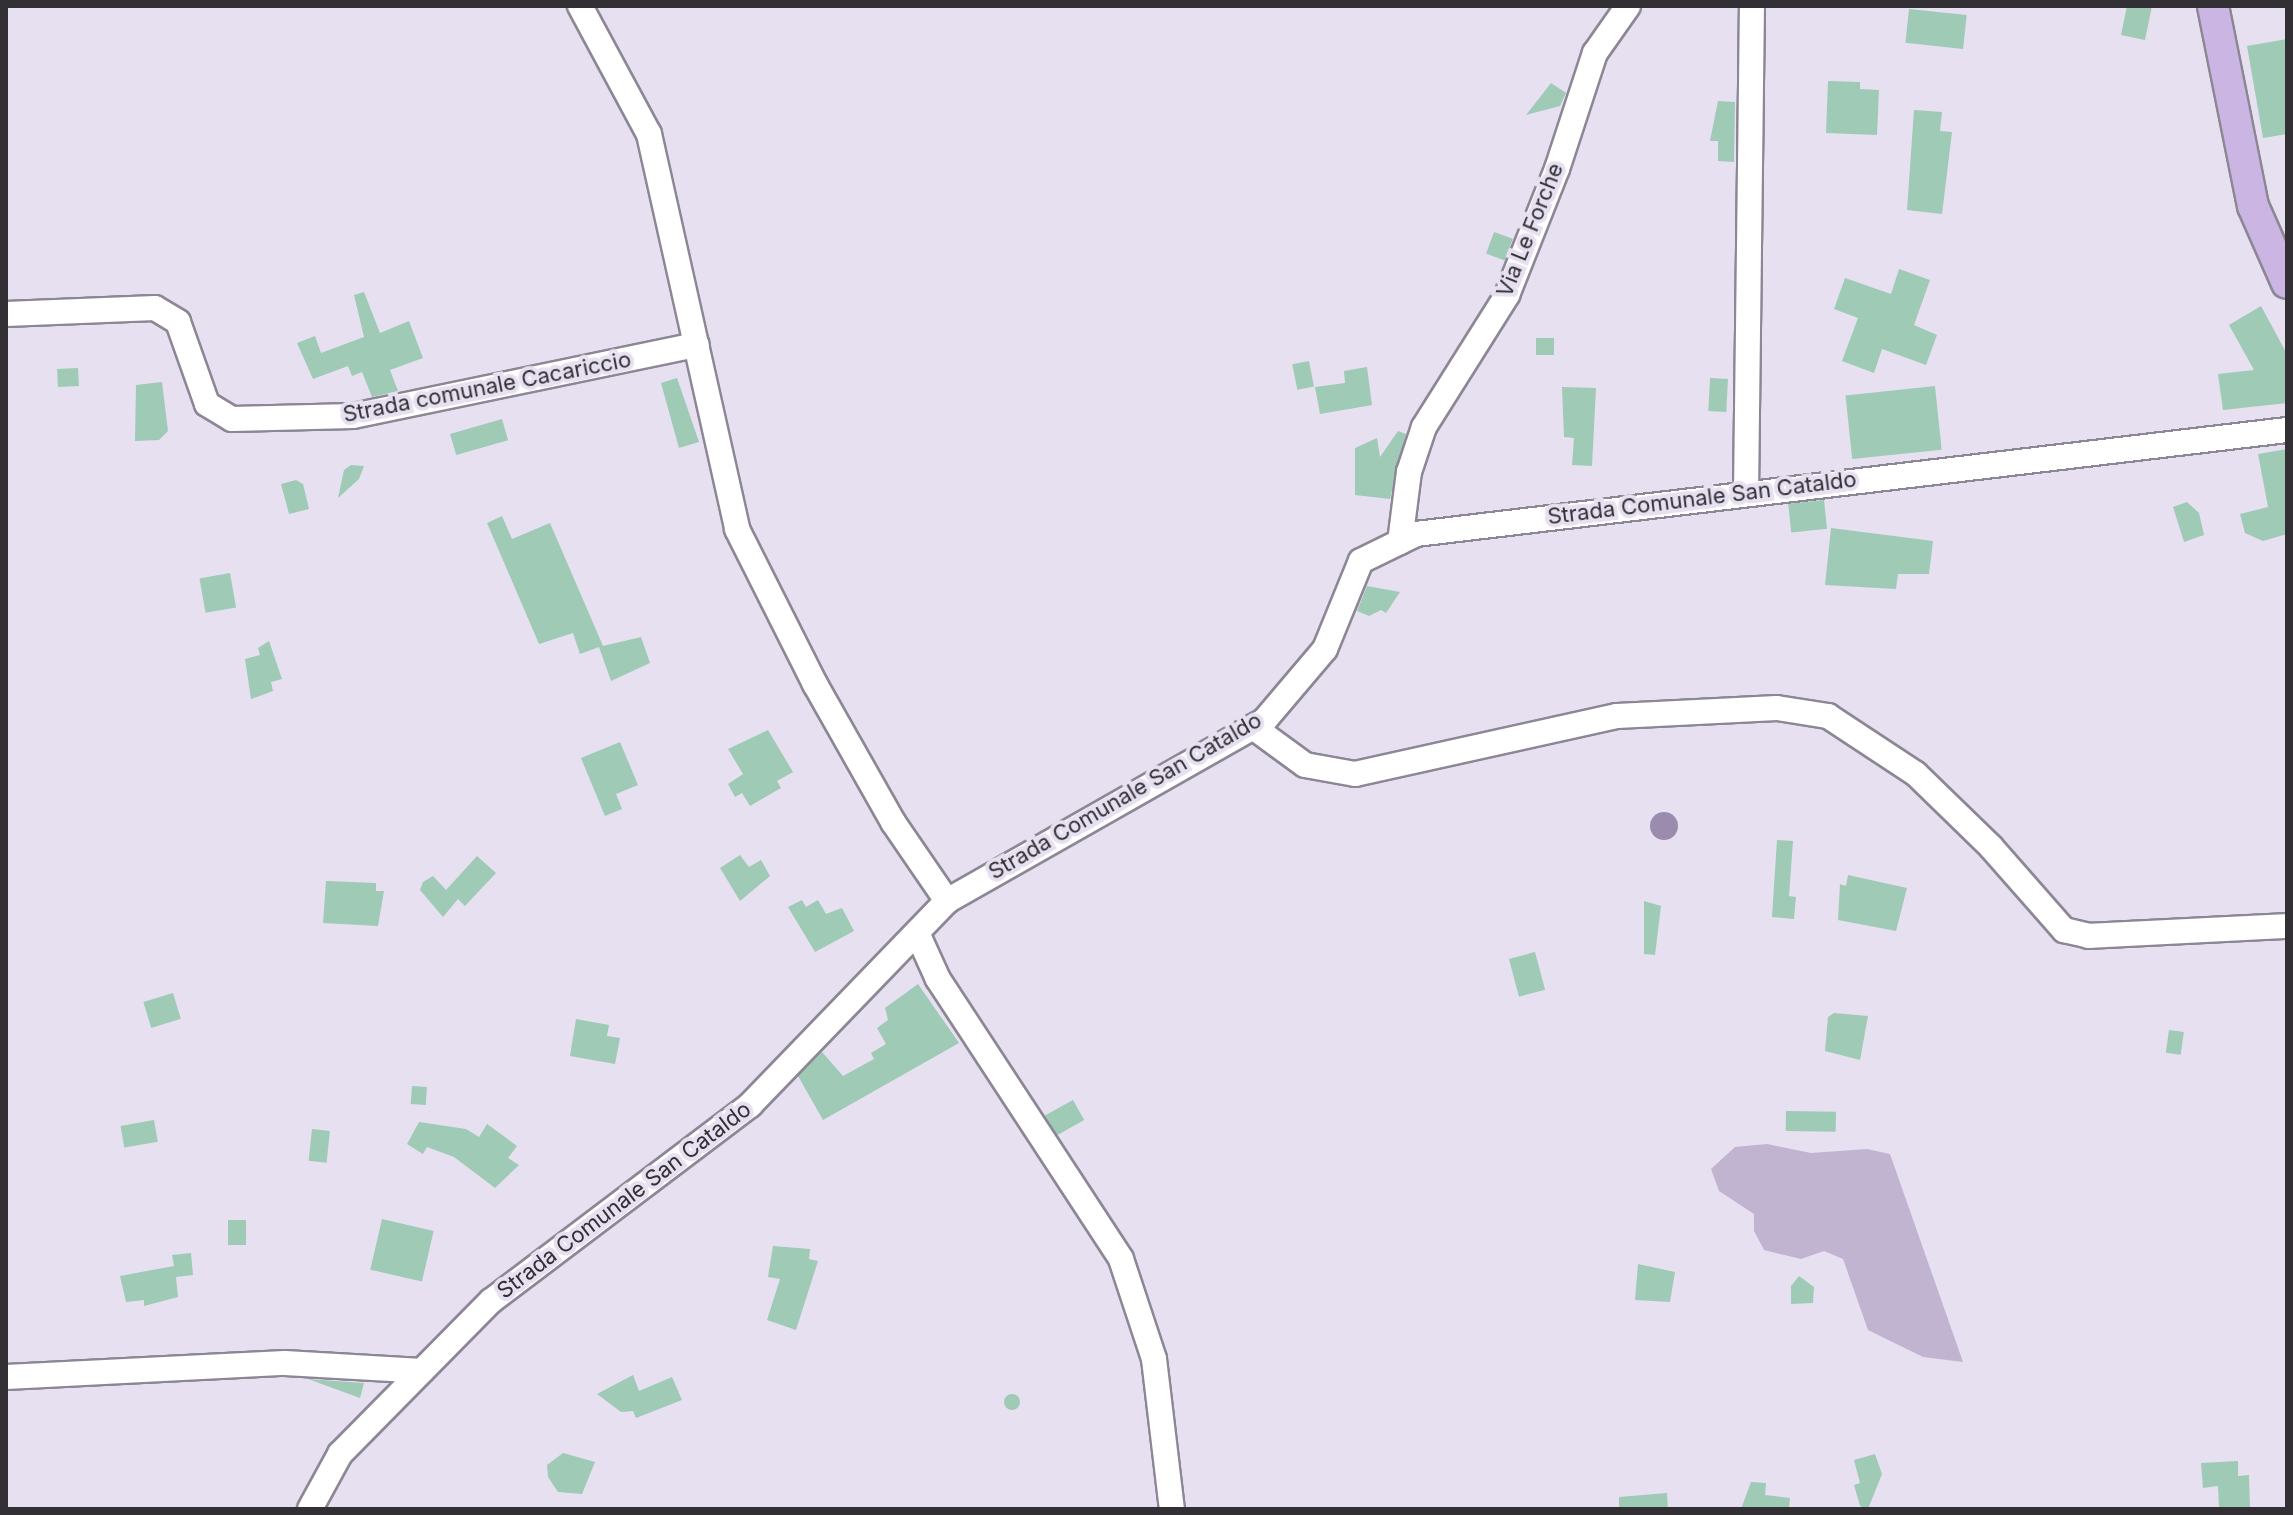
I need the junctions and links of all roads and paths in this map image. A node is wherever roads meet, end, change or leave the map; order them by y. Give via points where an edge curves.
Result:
1 (580, 6) edge
2 (1628, 6) edge
3 (1752, 6) edge
4 (2213, 6) edge
5 (2287, 283) edge
6 (6, 314) edge
7 (697, 345) junction
8 (2287, 430) edge
9 (1746, 493) junction
10 (1400, 542) junction
11 (1253, 727) junction
12 (947, 901) junction
13 (2287, 926) edge
14 (918, 935) junction
15 (422, 1371) junction
16 (6, 1377) edge
17 (310, 1509) edge
18 (1172, 1509) edge

1 - 7 street via 649,134
2 - 10 street, Via Le Forche via 1595,53 1553,182 1507,295 1424,427 1409,472
3 - 9 street
4 - 5 main road via 2253,206
6 - 7 street, Strada comunale Cacariccio via 155,308 178,322 207,404 232,419 353,416
7 - 12 street via 737,529 815,684 893,822
8 - 9 street, Strada Comunale San Cataldo
9 - 10 street, Strada Comunale San Cataldo via 1416,534
10 - 11 street, Strada Comunale San Cataldo via 1361,561 1325,649
11 - 12 street, Strada Comunale San Cataldo
11 - 13 street via 1305,765 1355,774 1617,716 1777,708 1828,716 1916,774 1991,847 2064,930 2089,936
12 - 14 street, Strada Comunale San Cataldo
14 - 15 street, Strada Comunale San Cataldo via 750,1105 491,1301
14 - 18 street via 938,979 1121,1259 1154,1359
15 - 16 street via 270,1364
15 - 17 street, Strada Comunale San Cataldo via 340,1454

